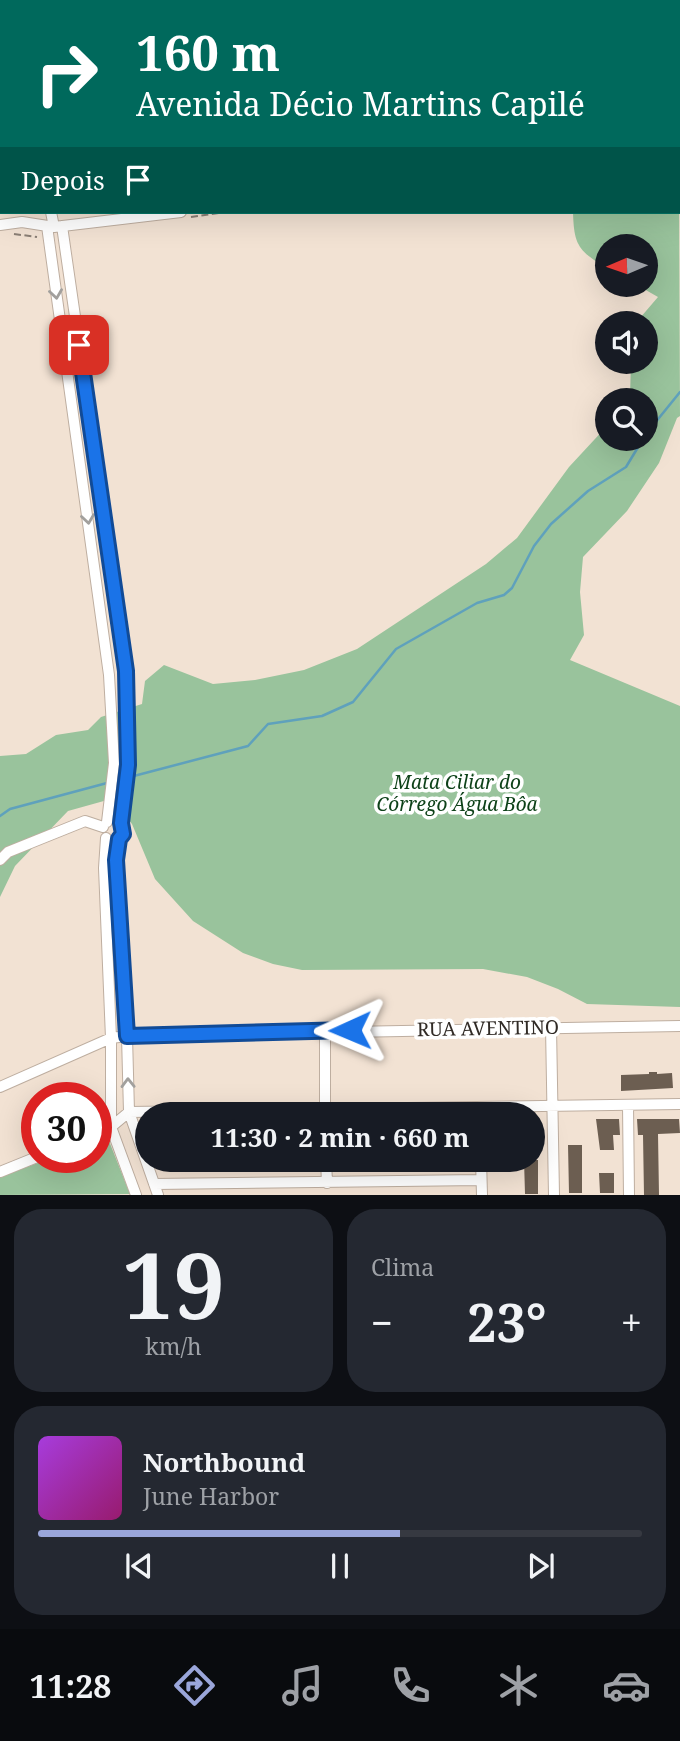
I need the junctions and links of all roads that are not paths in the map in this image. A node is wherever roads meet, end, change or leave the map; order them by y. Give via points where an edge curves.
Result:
1 (51, 214) edge
2 (163, 214) edge
3 (0, 225) edge
4 (54, 226) junction
5 (121, 823) junction
6 (105, 829) junction
7 (119, 839) junction
8 (0, 860) edge
9 (680, 1026) edge
10 (551, 1027) junction
11 (325, 1031) junction
12 (127, 1036) junction
13 (111, 1038) junction
14 (111, 1082) edge
15 (0, 1087) edge
16 (325, 1102) edge
17 (680, 1104) edge
18 (628, 1105) junction
19 (553, 1106) junction
20 (545, 1107) edge
21 (129, 1112) junction
22 (135, 1112) edge
23 (112, 1126) edge
24 (112, 1130) edge
25 (21, 1163) edge
26 (0, 1172) edge
27 (327, 1172) edge
28 (481, 1172) edge
29 (481, 1181) junction
30 (327, 1182) junction
31 (156, 1189) edge
32 (136, 1195) edge
33 (482, 1195) edge
34 (554, 1195) edge
35 (629, 1195) edge

1 - 4 street
2 - 4 street
3 - 4 street
4 - 5 street via 126,671 127,772
4 -> 6 street via 109,675 114,763
5 - 6 street via 115,820
5 - 7 street
6 - 7 street via 113,841
6 - 8 street via 85,821 8,852
6 - 13 street
7 - 12 street via 116,860
9 - 10 street, RUA AVENTINO
10 - 11 street, RUA AVENTINO
10 - 19 street
11 - 12 street, RUA AVENTINO
11 - 16 street
12 - 13 street, RUA AVENTINO
21 -> 12 street
13 - 14 street
13 - 15 street, RUA AVENTINO
17 - 18 street
18 - 19 street
18 - 35 street
19 - 20 street
19 - 34 street
21 - 22 street
21 - 23 street
21 - 31 street
24 - 32 street
25 - 26 street
27 - 30 street
28 - 29 street
29 - 30 street
29 - 33 street
30 - 31 street

